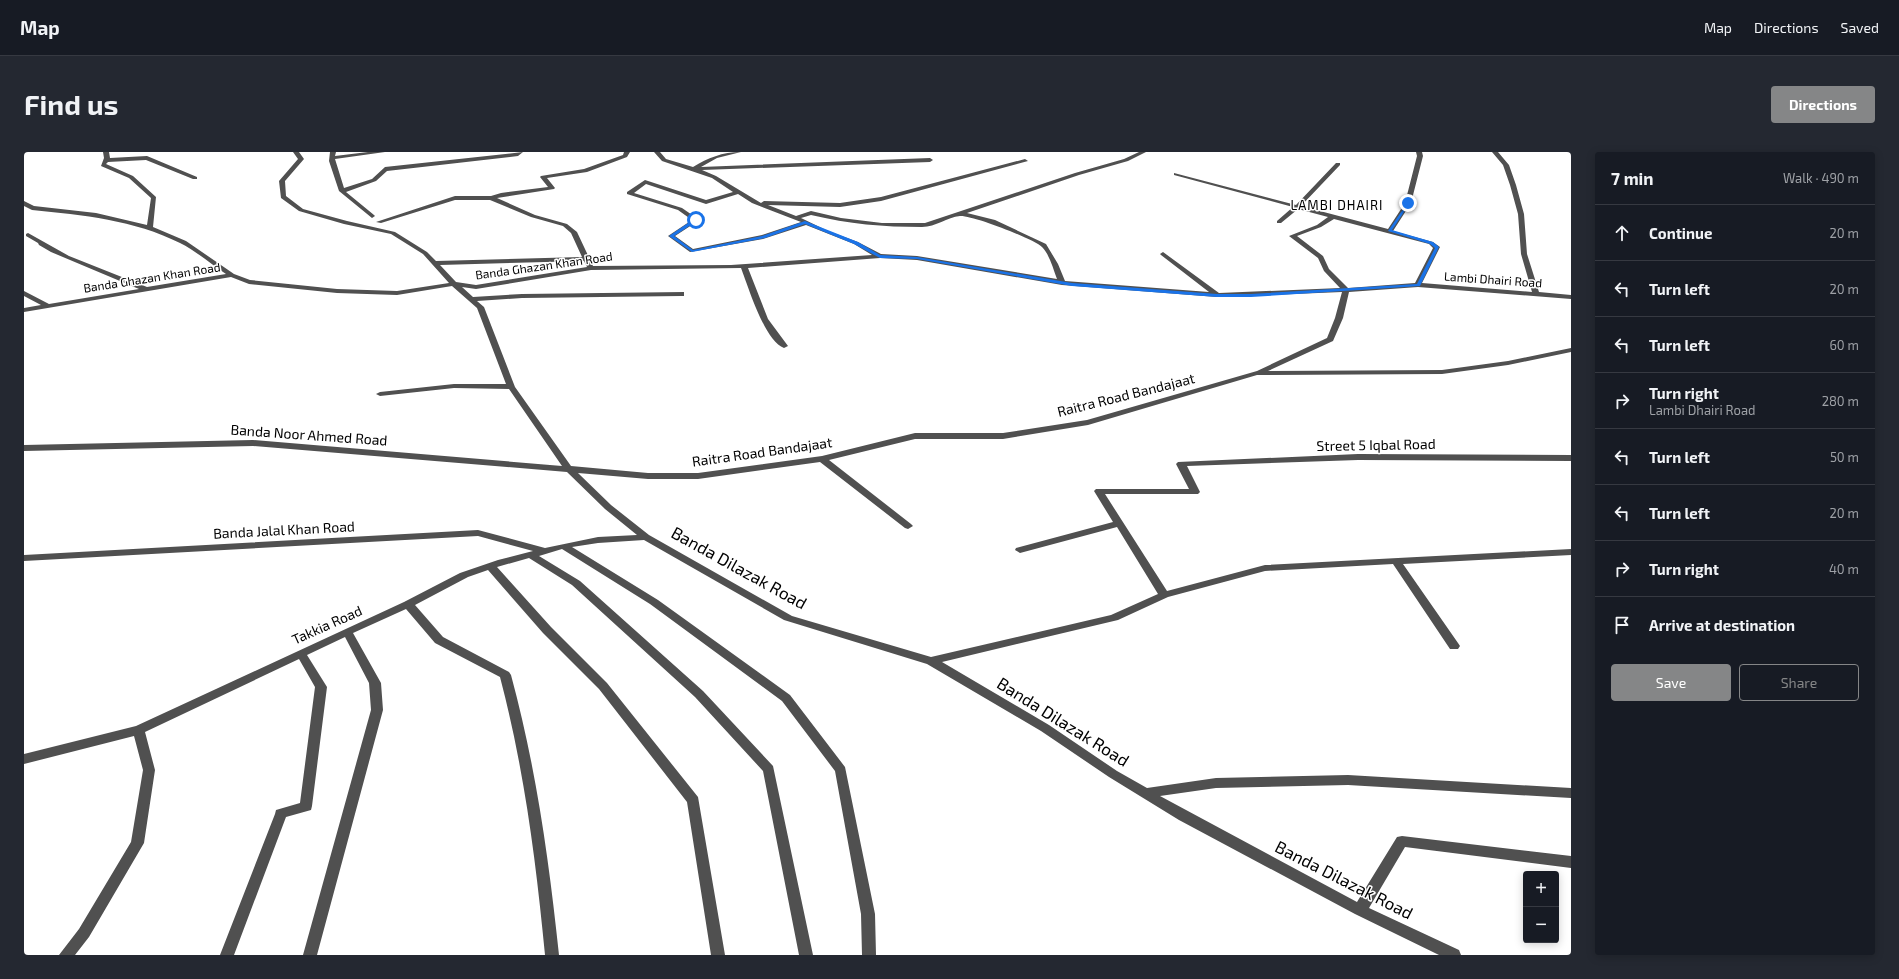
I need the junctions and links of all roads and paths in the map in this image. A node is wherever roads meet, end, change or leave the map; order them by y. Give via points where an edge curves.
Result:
1 (106, 152) edge
2 (296, 152) edge
3 (382, 152) edge
4 (520, 152) edge
5 (627, 152) edge
6 (657, 152) edge
7 (738, 152) edge
8 (1143, 152) edge
9 (1419, 152) edge
10 (1496, 152) edge
11 (333, 155) edge
12 (106, 160) junction
13 (930, 160) dead end
14 (1025, 161) dead end
15 (1338, 164) dead end
16 (693, 169) junction
17 (1176, 174) dead end
18 (195, 178) dead end
19 (342, 191) junction
20 (739, 192) junction
21 (491, 198) junction
22 (754, 202) junction
23 (24, 203) edge
24 (1297, 207) junction
25 (962, 214) junction
26 (372, 216) dead end
27 (1334, 216) junction
28 (795, 218) junction
29 (378, 222) dead end
30 (1279, 222) dead end
31 (805, 223) junction
32 (150, 228) junction
33 (1390, 231) junction
34 (28, 235) dead end
35 (1163, 254) dead end
36 (880, 256) junction
37 (588, 259) junction
38 (434, 263) junction
39 (744, 266) junction
40 (591, 268) junction
41 (232, 275) junction
42 (1062, 282) junction
43 (454, 284) junction
44 (1418, 285) junction
45 (148, 290) junction
46 (1346, 290) junction
47 (24, 293) edge
48 (681, 294) dead end
49 (1536, 294) junction
50 (1217, 295) junction
51 (1571, 296) edge
52 (472, 299) junction
53 (46, 305) junction
54 (24, 310) edge
55 (784, 346) dead end
56 (1571, 351) edge
57 (1257, 373) junction
58 (511, 387) junction
59 (380, 394) dead end
60 (24, 448) edge
61 (1571, 458) edge
62 (822, 459) junction
63 (568, 468) junction
64 (1120, 523) junction
65 (908, 526) dead end
66 (646, 538) junction
67 (564, 546) junction
68 (544, 550) junction
69 (1020, 550) dead end
70 (1571, 552) edge
71 (529, 554) junction
72 (24, 558) edge
73 (1395, 560) junction
74 (490, 566) junction
75 (1164, 594) junction
76 (408, 604) junction
77 (347, 632) junction
78 (1454, 646) dead end
79 (301, 652) junction
80 (931, 661) junction
81 (139, 730) junction
82 (24, 759) edge
83 (1146, 793) junction
84 (1571, 794) edge
85 (1571, 862) edge
86 (1360, 910) junction
87 (66, 955) edge
88 (227, 955) edge
89 (310, 955) edge
90 (552, 955) edge
91 (718, 955) edge
92 (806, 955) edge
93 (869, 955) edge
94 (1454, 955) edge

1 - 12 street
2 - 38 street via 301,159 282,181 283,197 301,210 393,233 425,253
3 - 11 street
4 - 19 street via 385,169 374,180
5 - 21 street via 625,156 585,171 543,176 552,188
6 - 16 street, Lambi Dhairi Road via 664,160
7 - 16 street via 715,157
8 - 25 street via 1126,160 1077,174
9 - 33 street via 1408,203
10 - 49 street via 1506,165 1513,185 1521,214 1524,254
11 - 19 street
12 - 18 street via 147,158
12 - 32 street via 103,165 131,177 154,198
13 - 16 street
14 - 22 street via 881,199 840,205
15 - 24 street
16 - 20 street, Lambi Dhairi Road via 714,177
17 - 24 street
19 - 26 street
20 - 22 street, Lambi Dhairi Road
20 - 31 street via 706,202 645,182 629,193 680,209 696,220 671,236 692,251 763,237
21 - 29 street via 455,198
21 - 37 street via 533,216 565,225 574,232
22 - 28 street, Lambi Dhairi Road
23 - 32 street via 32,208 96,215
24 - 27 street
24 - 30 street
25 - 28 street via 926,225 882,225 811,213
25 - 42 street via 993,221 1044,245
27 - 33 street
27 - 46 street via 1319,226 1292,236 1322,257 1326,270
28 - 31 street, Lambi Dhairi Road
31 - 36 street, Lambi Dhairi Road via 856,243
32 - 41 street via 184,242
33 - 44 street via 1436,245
34 - 45 street via 60,255
35 - 50 street
36 - 39 street, Banda Ghazan Khan Road
36 - 42 street, Lambi Dhairi Road via 917,258
37 - 38 street
37 - 40 street
38 - 43 street
39 - 40 street, Banda Ghazan Khan Road
39 - 55 street via 759,309 776,338
40 - 43 street, Banda Ghazan Khan Road via 476,287
41 - 43 street, Banda Ghazan Khan Road via 249,282 337,291 397,293
41 - 45 street, Banda Ghazan Khan Road
42 - 50 street, Lambi Dhairi Road
43 - 52 street
44 - 46 street, Lambi Dhairi Road
44 - 49 street, Lambi Dhairi Road
45 - 53 street, Banda Ghazan Khan Road
46 - 50 street, Lambi Dhairi Road
46 - 57 street via 1339,318 1330,339
47 - 53 street
48 - 52 street
49 - 51 street, Lambi Dhairi Road
52 - 58 street via 480,308
53 - 54 street, Banda Ghazan Khan Road
56 - 57 street, Raitra Road Bandajaat via 1442,372
57 - 62 street, Raitra Road Bandajaat via 1088,422 1003,436 915,436
58 - 59 street via 454,386
58 - 63 street
60 - 63 street, Banda Noor Ahmed Road via 253,443
61 - 64 street, Street 5 Iqbal Road via 1358,457 1181,464 1195,492 1099,491
62 - 63 street, Raitra Road Bandajaat via 698,476 648,476
62 - 65 street
63 - 66 street via 608,507
64 - 69 street
64 - 75 street
66 - 67 street, Takkia Road via 598,540
66 - 80 street, Banda Dilazak Road via 788,618
67 - 68 street, Takkia Road
67 - 93 street via 654,602 786,698 841,770 868,914
68 - 71 street, Takkia Road
68 - 72 street, Banda Jalal Khan Road via 478,533
70 - 73 street
71 - 74 street, Takkia Road
71 - 92 street via 576,583 699,694 769,769
73 - 75 street via 1265,568
73 - 78 street
74 - 76 street, Takkia Road via 464,575
74 - 91 street via 547,630 603,686 693,801
75 - 80 street via 1114,618
76 - 77 street, Takkia Road
76 - 90 street via 439,640 505,675 536,810
77 - 79 street, Takkia Road
77 - 89 street via 375,683 377,710
79 - 81 street, Takkia Road
79 - 88 street via 321,687 306,806 282,814
80 - 83 street, Banda Dilazak Road via 1045,728
81 - 82 street, Takkia Road
81 - 87 street via 149,770 137,843 84,933
83 - 84 street via 1216,783 1348,780
83 - 86 street, Banda Dilazak Road
85 - 86 street via 1402,842
86 - 94 street, Banda Dilazak Road

